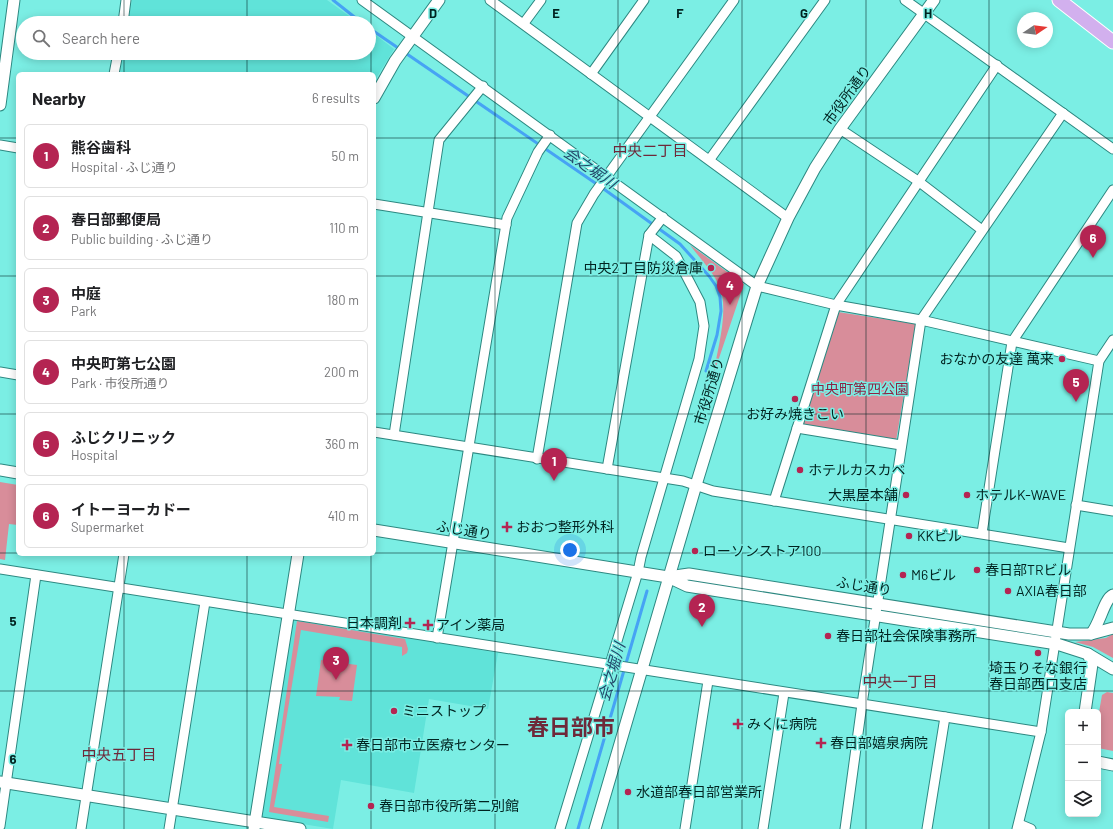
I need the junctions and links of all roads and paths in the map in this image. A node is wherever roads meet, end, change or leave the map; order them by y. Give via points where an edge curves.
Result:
1 (14, 0) edge
2 (126, 0) edge
3 (362, 0) edge
4 (439, 0) edge
5 (490, 0) edge
6 (541, 0) edge
7 (644, 0) edge
8 (734, 0) edge
9 (825, 0) edge
10 (905, 0) edge
11 (934, 0) edge
12 (1059, 0) edge
13 (924, 13) junction
14 (124, 16) edge
15 (524, 23) junction
16 (410, 40) junction
17 (1113, 42) edge
18 (117, 60) edge
19 (997, 65) junction
20 (114, 72) edge
21 (591, 74) junction
22 (480, 89) junction
23 (376, 94) edge
24 (0, 105) edge
25 (1063, 113) junction
26 (650, 116) junction
27 (840, 129) junction
28 (548, 137) junction
29 (0, 145) edge
30 (16, 148) edge
31 (1113, 149) edge
32 (710, 159) junction
33 (606, 178) junction
34 (918, 181) junction
35 (1113, 190) edge
36 (376, 204) edge
37 (428, 213) junction
38 (661, 218) junction
39 (788, 218) junction
40 (506, 225) junction
41 (982, 230) junction
42 (650, 233) junction
43 (758, 286) junction
44 (836, 305) junction
45 (921, 320) junction
46 (1113, 340) edge
47 (1012, 342) junction
48 (1099, 361) junction
49 (0, 372) edge
50 (16, 375) edge
51 (797, 428) junction
52 (376, 432) edge
53 (394, 435) junction
54 (901, 444) junction
55 (468, 447) junction
56 (537, 459) junction
57 (607, 469) junction
58 (0, 470) edge
59 (16, 473) edge
60 (668, 479) junction
61 (696, 485) junction
62 (774, 501) junction
63 (1076, 505) junction
64 (1113, 511) edge
65 (890, 519) junction
66 (376, 530) edge
67 (982, 533) junction
68 (453, 543) junction
69 (1069, 548) junction
70 (124, 556) edge
71 (298, 556) edge
72 (0, 569) edge
73 (640, 573) junction
74 (36, 575) junction
75 (665, 577) junction
76 (118, 589) junction
77 (1113, 595) edge
78 (204, 602) junction
79 (877, 604) junction
80 (1113, 611) edge
81 (289, 614) junction
82 (875, 616) junction
83 (1102, 617) junction
84 (1113, 628) edge
85 (1056, 631) junction
86 (1091, 634) junction
87 (437, 638) junction
88 (1054, 644) junction
89 (1088, 654) junction
90 (612, 666) junction
91 (1113, 668) edge
92 (638, 670) junction
93 (708, 680) junction
94 (784, 693) junction
95 (862, 704) junction
96 (1085, 709) edge
97 (945, 717) junction
98 (1041, 732) junction
99 (1101, 763) edge
100 (1113, 765) edge
101 (3, 783) edge
102 (87, 795) junction
103 (172, 809) junction
104 (254, 825) edge
105 (0, 826) edge
106 (1018, 827) edge
107 (82, 829) edge
108 (169, 829) edge
109 (300, 829) edge
110 (560, 829) edge
111 (595, 829) edge
112 (685, 829) edge
113 (763, 829) edge
114 (845, 829) edge
115 (927, 829) edge
116 (1031, 829) edge

1 - 24 street
2 - 14 street
3 - 16 street
4 - 16 street
5 - 15 street
6 - 15 street
7 - 21 street
8 - 26 street
9 - 32 street
10 - 13 street
11 - 13 street, 市役所通り
12 - 17 main road
13 - 19 street
13 - 27 street, 市役所通り
15 - 21 street
16 - 22 street
16 - 23 street
18 - 20 street
19 - 25 street
19 - 34 street
21 - 26 street
22 - 28 street
22 - 37 street via 439,140
25 - 31 street
25 - 41 street
26 - 32 street
26 - 33 street
27 - 34 street
27 - 39 street, 市役所通り
28 - 33 street
28 - 40 street via 538,152
29 - 30 street
32 - 39 street
33 - 38 street
33 - 56 street via 576,223
34 - 41 street
34 - 44 street
35 - 47 street
36 - 37 street
37 - 40 street
37 - 53 street
38 - 42 street
38 - 43 street
39 - 43 street, 市役所通り
40 - 55 street
41 - 45 street
42 - 57 street
42 - 60 street via 676,256 700,302 704,326 699,359
43 - 44 street
43 - 61 street, 市役所通り
44 - 45 street
44 - 51 street
45 - 47 street
45 - 54 street
46 - 48 street
47 - 48 street
47 - 67 street
48 - 63 street
49 - 50 street
51 - 54 street
51 - 62 street
52 - 53 street
53 - 55 street
54 - 65 street
55 - 56 street
55 - 68 street
56 - 57 street
57 - 60 street
58 - 59 street
60 - 61 street
60 - 73 street via 641,557
61 - 62 street
61 - 75 street, 市役所通り
62 - 65 street
63 - 64 street
63 - 69 street
65 - 67 street
65 - 79 street
66 - 68 street, ふじ通り
67 - 69 street
68 - 73 street, ふじ通り
68 - 87 street
69 - 85 street
70 - 76 street
71 - 81 street
72 - 74 street
73 - 75 street, ふじ通り
73 - 90 street
74 - 76 street
74 - 101 street
75 - 79 street, ふじ通り via 689,574
75 - 82 street, ふじ通り via 687,586
75 - 92 street, 市役所通り
76 - 78 street
76 - 102 street
77 - 83 street via 1106,600
78 - 81 street
78 - 103 street
79 - 82 street
79 - 85 street, ふじ通り
80 - 83 street
81 - 87 street
81 - 104 street
82 - 88 street, ふじ通り
82 - 95 street
83 - 86 street
84 - 86 street
85 - 86 street, ふじ通り
85 - 88 street
87 - 90 street
88 - 89 street, ふじ通り
88 - 98 street
89 - 91 street, ふじ通り
89 - 96 street via 1092,664
90 - 92 street
90 - 110 street
92 - 93 street
92 - 111 street, 市役所通り
93 - 94 street
93 - 112 street
94 - 95 street
94 - 113 street
95 - 97 street
95 - 114 street
97 - 98 street
97 - 115 street
98 - 106 street
99 - 100 street
101 - 102 street
101 - 105 street
102 - 103 street
102 - 107 street
103 - 104 street
103 - 108 street
104 - 109 street
106 - 116 street

